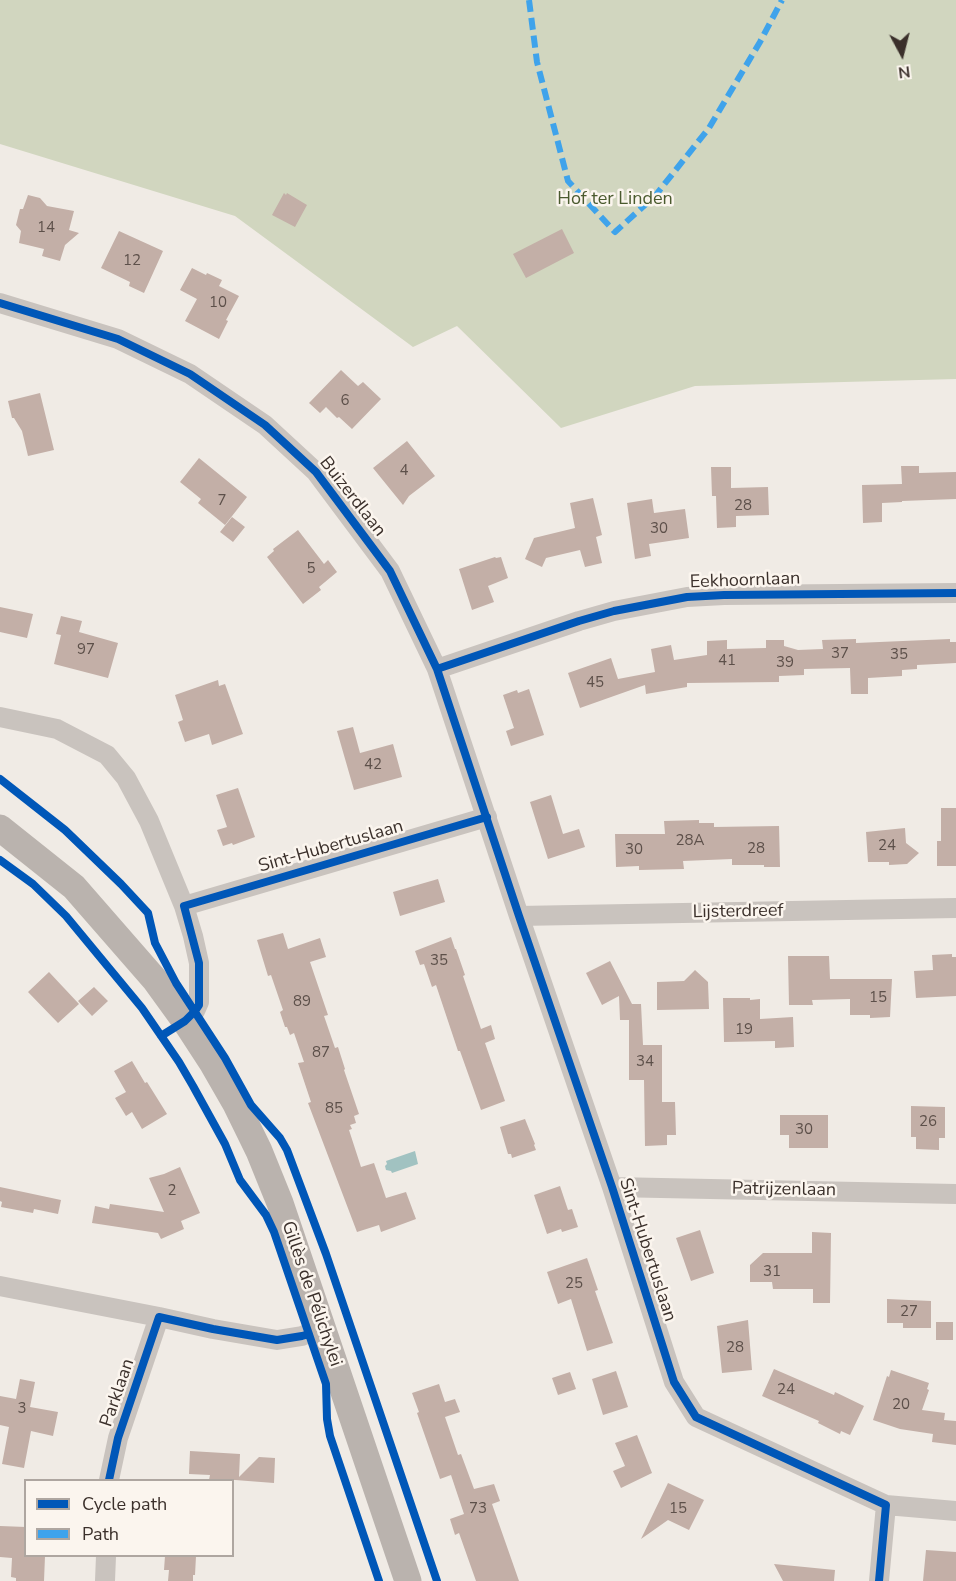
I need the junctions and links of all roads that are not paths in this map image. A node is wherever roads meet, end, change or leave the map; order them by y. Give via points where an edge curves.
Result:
1 (0, 303) edge
2 (956, 593) edge
3 (437, 669) junction
4 (0, 717) edge
5 (487, 817) junction
6 (0, 828) edge
7 (184, 906) junction
8 (956, 908) edge
9 (519, 916) junction
10 (185, 1021) junction
11 (612, 1187) junction
12 (956, 1194) edge
13 (0, 1286) edge
14 (159, 1317) junction
15 (322, 1327) junction
16 (109, 1479) edge
17 (886, 1505) junction
18 (956, 1511) edge
19 (106, 1557) edge
20 (105, 1581) edge
21 (408, 1581) edge
22 (879, 1581) edge

1 - 3 street, Buizerdlaan via 118,339 190,374 265,425 316,472 390,571
2 - 3 street, Eekhoornlaan via 687,597 579,621
3 - 5 street, Sint-Hubertuslaan
4 - 7 street via 57,729 107,755 126,778 149,821
5 - 7 street, Sint-Hubertuslaan
5 - 9 street, Sint-Hubertuslaan
6 - 10 main road, Gillès de Pélichylei via 74,887 156,981
7 - 10 street via 199,963 198,1005
8 - 9 street, Lijsterdreef
9 - 11 street, Sint-Hubertuslaan
10 - 15 main road, Gillès de Pélichylei via 219,1074 259,1151
11 - 12 street, Patrijzenlaan
11 - 17 street, Sint-Hubertuslaan via 674,1382 696,1417
13 - 14 street
14 - 15 street via 277,1340 302,1336
14 - 16 street, Parklaan via 118,1438
15 - 21 main road, Gillès de Pélichylei
17 - 18 street, Sint-Hubertuslaan
17 - 22 street
19 - 20 street

